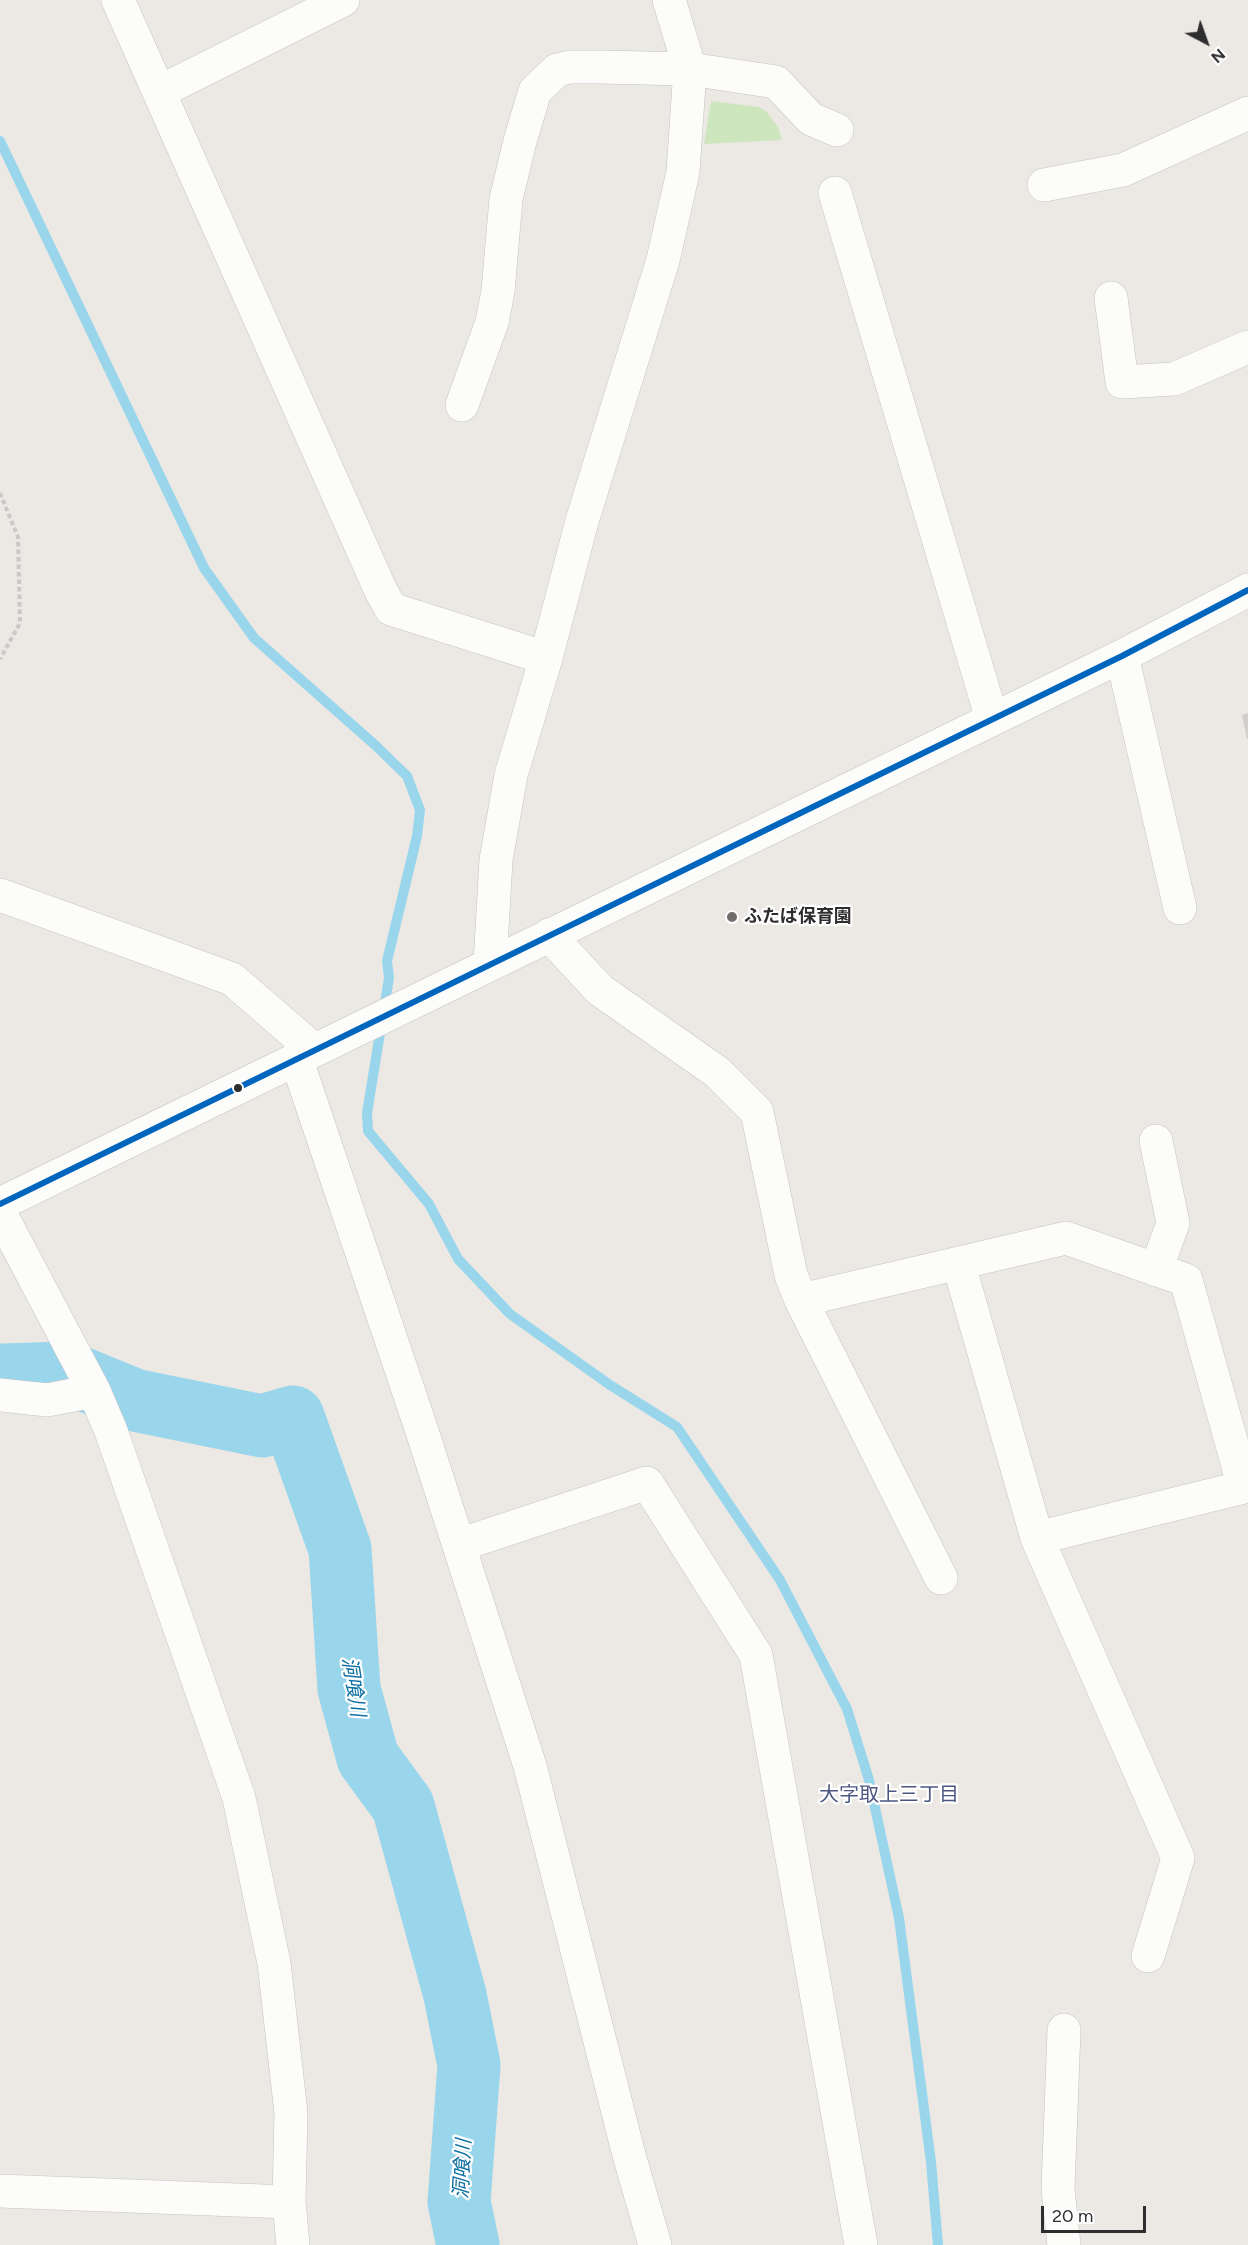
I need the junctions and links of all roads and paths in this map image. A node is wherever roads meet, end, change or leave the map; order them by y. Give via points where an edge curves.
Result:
1 (118, 0) edge
2 (343, 0) edge
3 (669, 0) edge
4 (690, 69) junction
5 (159, 92) junction
6 (1248, 113) edge
7 (837, 130) dead end
8 (1044, 185) dead end
9 (835, 193) dead end
10 (1111, 298) dead end
11 (1248, 346) edge
12 (462, 405) dead end
13 (0, 493) edge
14 (1248, 590) edge
15 (1122, 656) junction
16 (0, 658) edge
17 (546, 658) junction
18 (992, 719) junction
19 (0, 895) edge
20 (1180, 908) dead end
21 (549, 935) junction
22 (490, 964) junction
23 (305, 1054) junction
24 (1156, 1141) dead end
25 (0, 1204) edge
26 (0, 1213) edge
27 (959, 1265) junction
28 (1156, 1270) junction
29 (801, 1300) junction
30 (94, 1391) junction
31 (0, 1395) edge
32 (1246, 1486) edge
33 (1037, 1538) junction
34 (459, 1545) junction
35 (941, 1578) dead end
36 (1148, 1956) dead end
37 (1064, 2030) dead end
38 (0, 2191) edge
39 (289, 2202) junction
40 (292, 2245) edge
41 (656, 2245) edge
42 (861, 2245) edge
43 (1064, 2245) edge

1 - 5 street
2 - 5 street
3 - 4 street
4 - 7 street via 776,82 811,119
4 - 12 street via 570,67 557,70 535,91 506,199 492,322
4 - 17 street via 683,171 663,260 582,521
5 - 17 street via 391,609
6 - 8 street via 1123,170
9 - 18 street
10 - 11 street via 1122,381 1174,379
13 - 16 path via 18,537 20,622
14 - 15 street
15 - 18 street
15 - 20 street
17 - 22 street via 511,775 496,860
18 - 21 street
19 - 23 street via 232,979
21 - 22 street
21 - 29 street via 600,990 717,1072 757,1112 791,1275
22 - 23 street
23 - 25 street
23 - 34 street
24 - 28 street via 1173,1223
26 - 30 street
27 - 28 street via 1066,1238
27 - 29 street
27 - 33 street
28 - 32 street via 1186,1280
29 - 35 street
30 - 31 street via 46,1400
30 - 39 street via 239,1798 274,1964 291,2113
32 - 33 street
33 - 36 street via 1178,1858
34 - 41 street via 531,1766 629,2155
34 - 42 street via 647,1483 756,1655
37 - 43 street via 1059,2189
38 - 39 street
39 - 40 street

